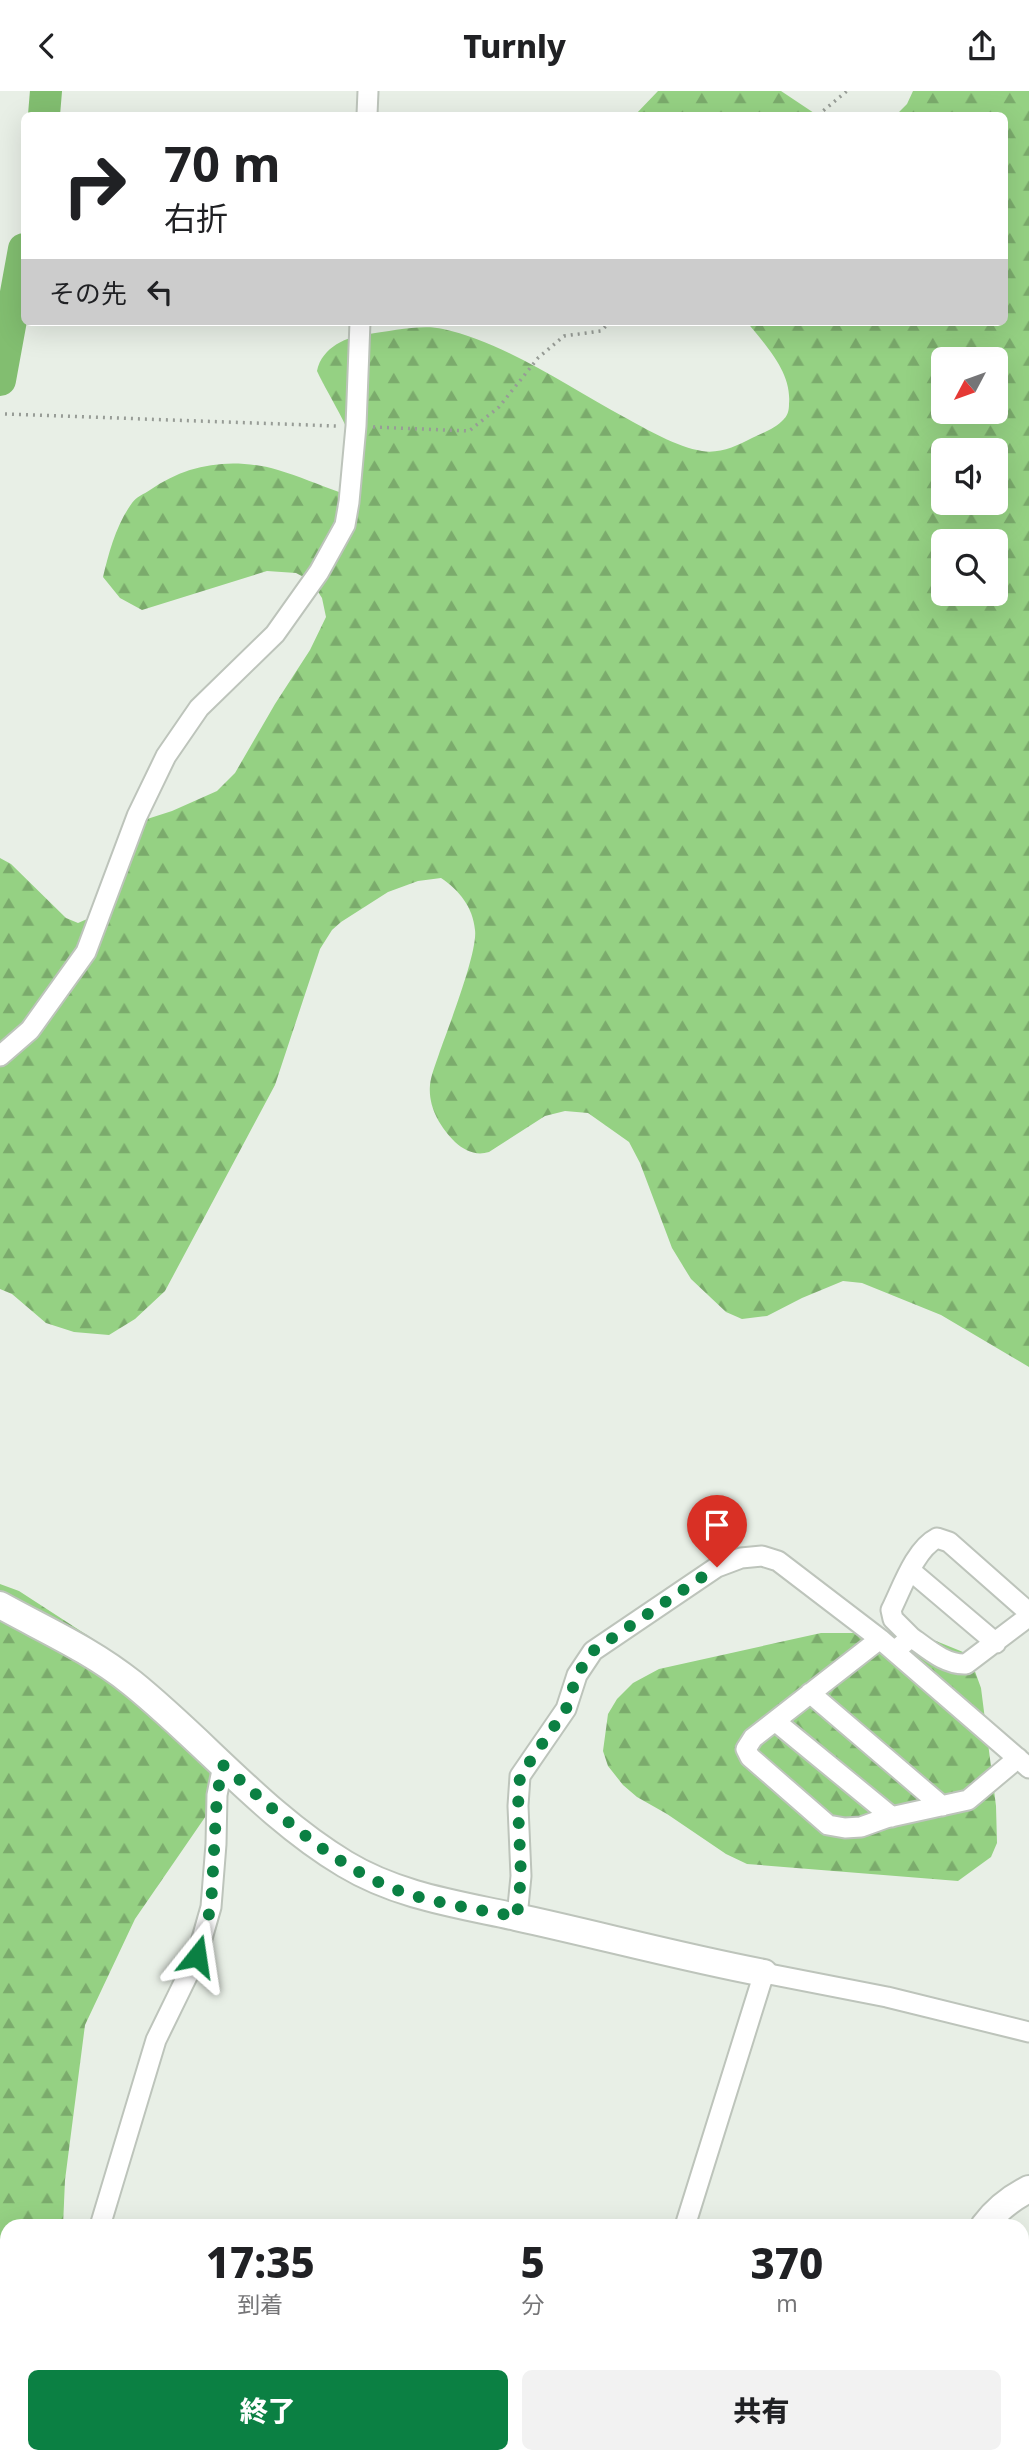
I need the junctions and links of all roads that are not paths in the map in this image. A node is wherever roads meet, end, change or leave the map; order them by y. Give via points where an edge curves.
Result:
1 (368, 91) edge
2 (367, 112) edge
3 (359, 326) edge
4 (0, 1056) edge
5 (911, 1571) junction
6 (0, 1605) edge
7 (911, 1636) junction
8 (996, 1643) junction
9 (888, 1645) junction
10 (810, 1693) junction
11 (775, 1721) junction
12 (1024, 1763) edge
13 (223, 1765) junction
14 (942, 1806) junction
15 (892, 1817) junction
16 (517, 1917) junction
17 (764, 1973) junction
18 (1029, 2032) edge
19 (1029, 2189) edge
20 (102, 2219) edge
21 (687, 2219) edge
22 (989, 2219) edge

1 - 2 street
3 - 4 street via 356,426 345,525 319,572 275,634 200,708 166,756 137,816 86,952 30,1030
5 - 7 street via 891,1610 893,1619
5 - 8 street
5 - 8 street via 929,1542 937,1538 949,1542 1026,1609 1028,1617
6 - 13 street via 79,1645 131,1682
7 - 8 street via 957,1664 966,1664
7 - 9 street
9 - 10 street
9 - 12 street
9 - 16 street via 778,1561 762,1556 717,1567 593,1651 577,1675 566,1709 520,1776
10 - 11 street
10 - 14 street
11 - 15 street
11 - 15 street via 753,1738 746,1749 750,1757 828,1825 861,1827
12 - 14 street via 968,1800
13 - 16 street via 294,1828 388,1887
13 - 20 street via 211,1907 197,1956 156,2040
14 - 15 street
16 - 17 street
17 - 18 street
17 - 21 street
19 - 22 street

